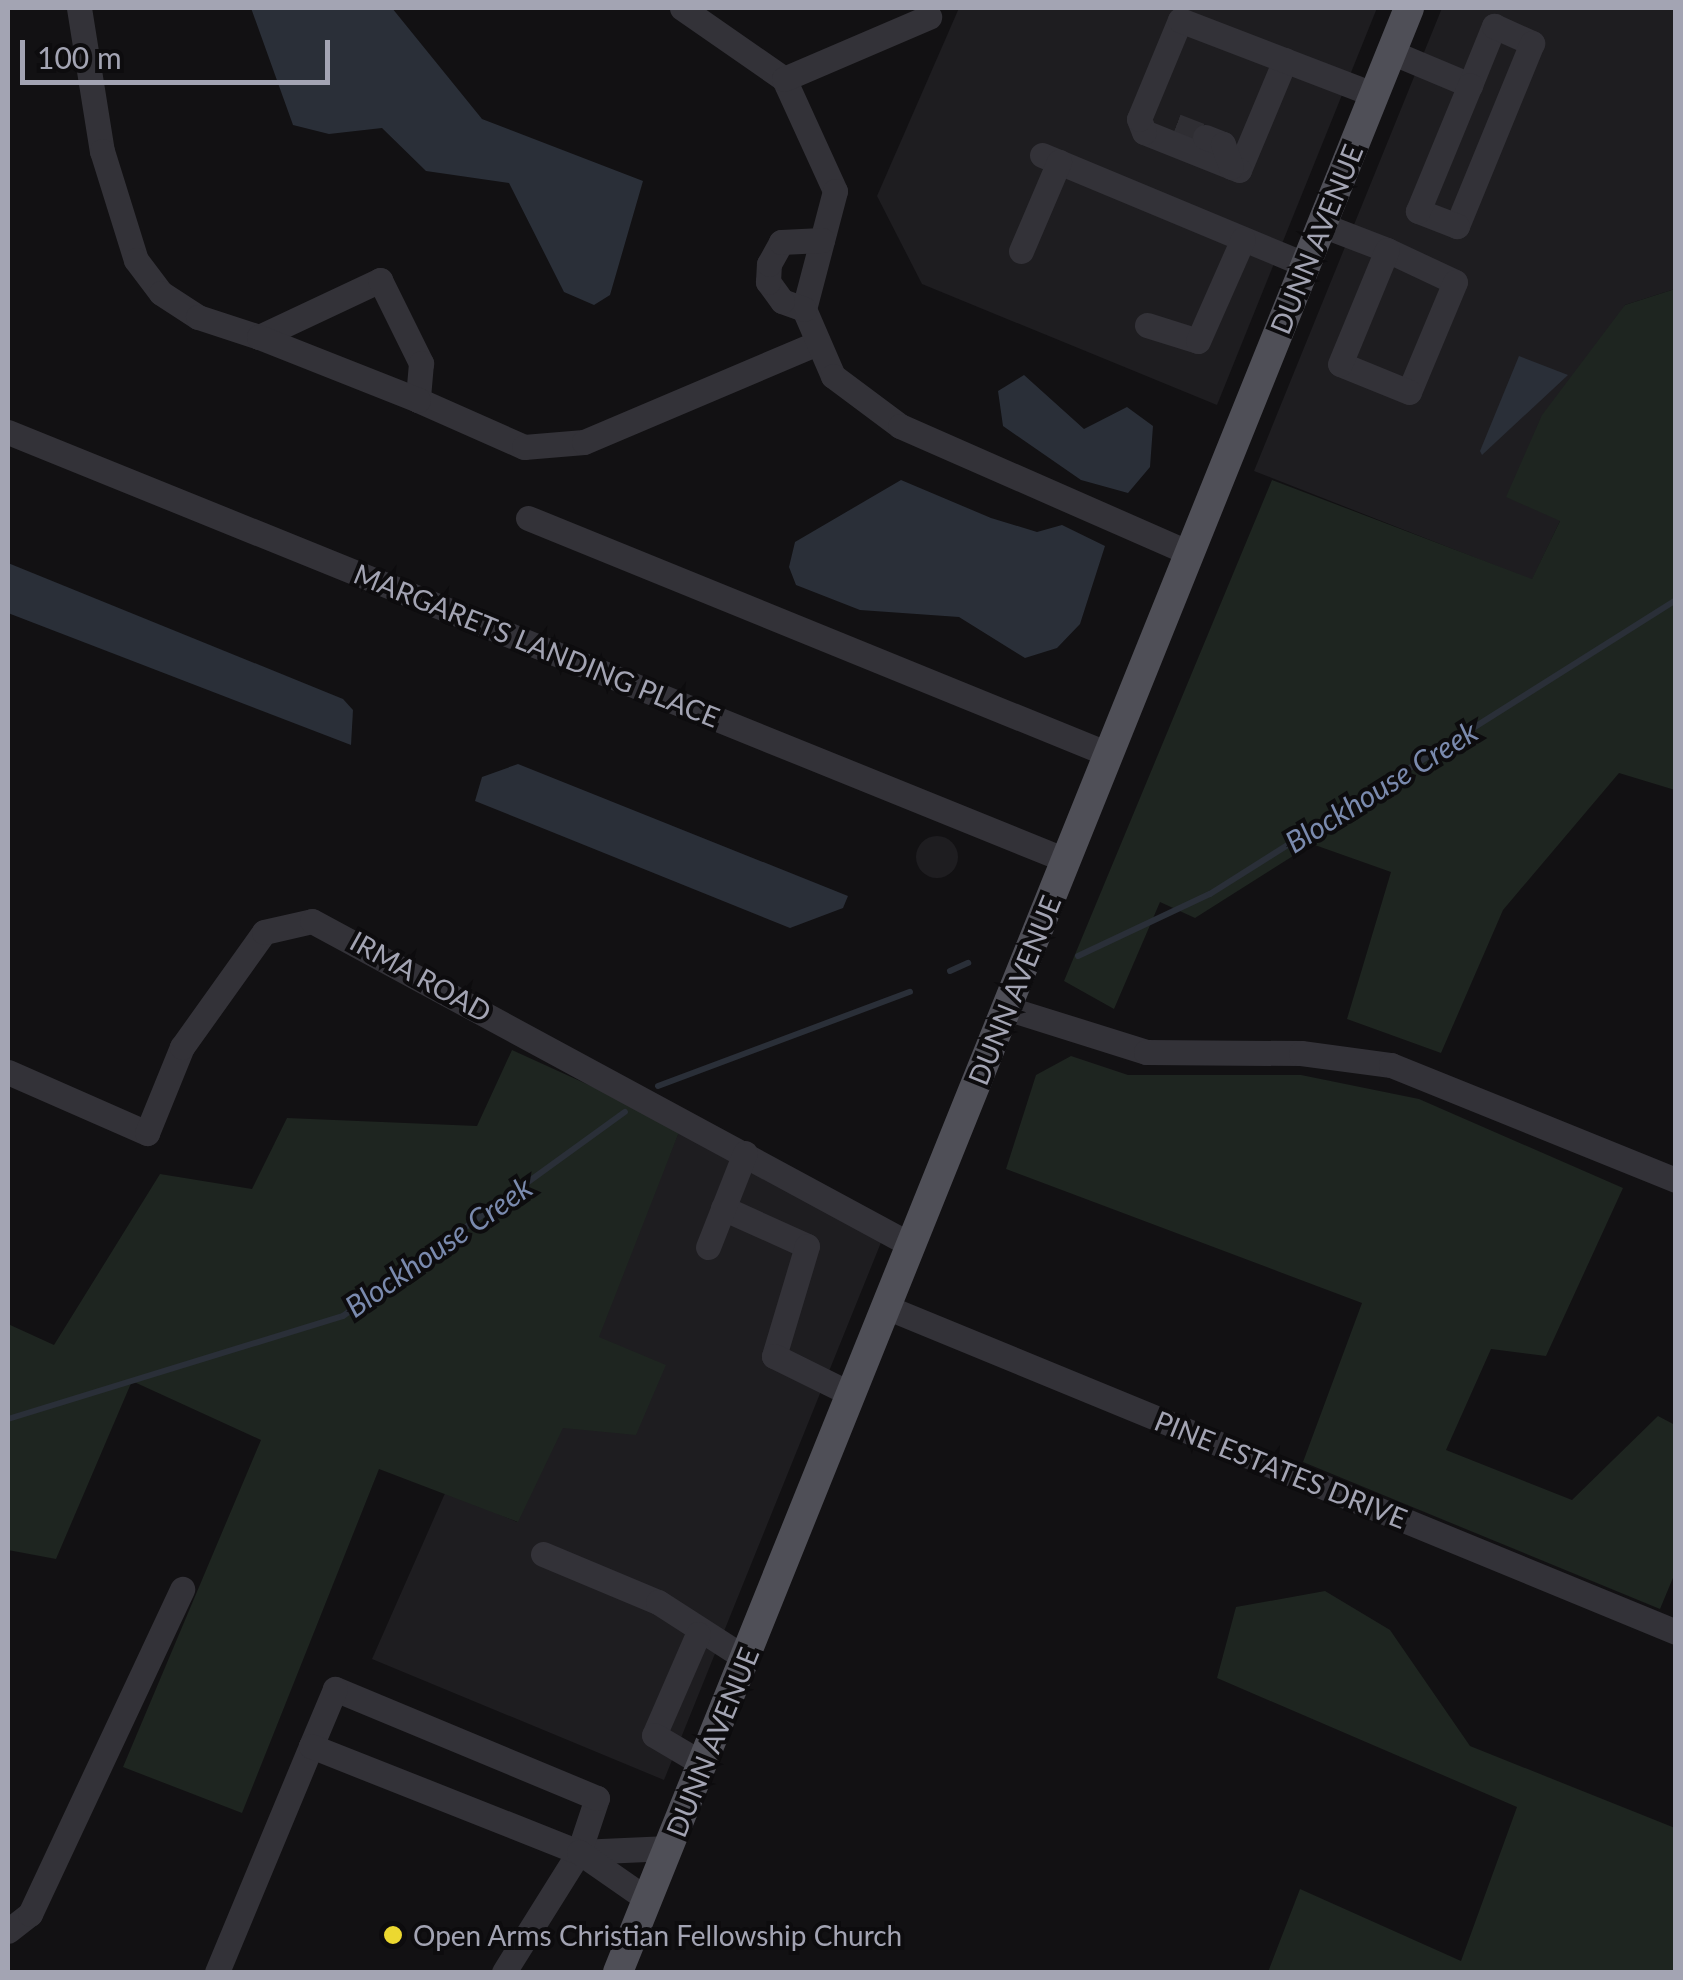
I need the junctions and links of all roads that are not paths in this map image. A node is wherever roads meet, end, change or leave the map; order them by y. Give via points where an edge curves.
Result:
1 (79, 8) edge
2 (682, 8) edge
3 (1409, 8) edge
4 (929, 17) dead end
5 (1392, 52) junction
6 (1286, 60) junction
7 (784, 79) junction
8 (1470, 85) junction
9 (1374, 94) junction
10 (1176, 126) tunnel mouth
11 (1144, 132) junction
12 (1205, 137) tunnel mouth
13 (1231, 166) junction
14 (1322, 225) junction
15 (1243, 239) junction
16 (822, 240) junction
17 (1387, 250) junction
18 (1021, 251) dead end
19 (1306, 265) junction
20 (804, 308) junction
21 (1146, 325) dead end
22 (259, 337) junction
23 (816, 344) junction
24 (418, 400) junction
25 (8, 432) edge
26 (528, 518) dead end
27 (1190, 553) junction
28 (1108, 754) junction
29 (1066, 860) junction
30 (1006, 1008) junction
31 (8, 1072) edge
32 (744, 1153) junction
33 (1676, 1180) edge
34 (723, 1208) junction
35 (911, 1246) junction
36 (708, 1247) dead end
37 (886, 1306) junction
38 (851, 1394) junction
39 (543, 1554) dead end
40 (182, 1589) dead end
41 (1676, 1632) edge
42 (698, 1634) junction
43 (745, 1658) junction
44 (311, 1746) junction
45 (703, 1764) junction
46 (669, 1848) junction
47 (579, 1852) junction
48 (648, 1900) junction
49 (8, 1931) edge
50 (217, 1972) edge
51 (504, 1972) edge
52 (618, 1972) edge

1 - 22 street via 102,152 136,260 161,293 198,317
2 - 7 street
3 - 5 main road, DUNN AVENUE
4 - 7 street
5 - 8 street
5 - 9 main road, DUNN AVENUE
6 - 9 street
6 - 11 street via 1180,20 1139,119
6 - 13 street via 1238,170
7 - 16 street via 835,191
8 - 8 street via 1494,26 1532,43 1457,226 1418,211
9 - 14 main road, DUNN AVENUE
10 - 11 street
11 - 13 street
12 - 13 street via 1224,144
14 - 17 street
14 - 19 main road, DUNN AVENUE
15 - 18 street via 1050,159
15 - 19 street
15 - 21 street via 1198,342
16 - 20 street
16 - 20 street via 781,242 769,264 782,300
17 - 17 street via 1455,282 1409,392 1340,364
19 - 27 main road, DUNN AVENUE
20 - 23 street
22 - 24 street
22 - 24 street via 380,280 422,363
23 - 24 street via 584,442 511,444
23 - 27 street via 833,376 900,426
25 - 29 street, MARGARETS LANDING PLACE
26 - 28 street
27 - 28 main road, DUNN AVENUE
28 - 29 main road, DUNN AVENUE
29 - 30 main road, DUNN AVENUE
30 - 33 street via 1146,1052 1301,1052 1391,1065
30 - 35 main road, DUNN AVENUE
31 - 32 street, IRMA ROAD via 147,1133 182,1046 264,932 312,921
32 - 34 street
32 - 35 street, IRMA ROAD
34 - 36 street
34 - 38 street via 807,1246 774,1356
35 - 37 main road, DUNN AVENUE
37 - 38 main road, DUNN AVENUE
37 - 41 street, PINE ESTATES DRIVE
38 - 43 main road, DUNN AVENUE
39 - 42 street via 658,1602
40 - 49 street via 30,1914
42 - 43 street
42 - 45 street via 654,1736
43 - 45 main road, DUNN AVENUE
44 - 47 street
44 - 47 street via 335,1689 597,1798
44 - 50 street
45 - 46 main road, DUNN AVENUE
46 - 47 street
46 - 48 main road, DUNN AVENUE
47 - 48 street
47 - 51 street
48 - 52 main road, DUNN AVENUE

